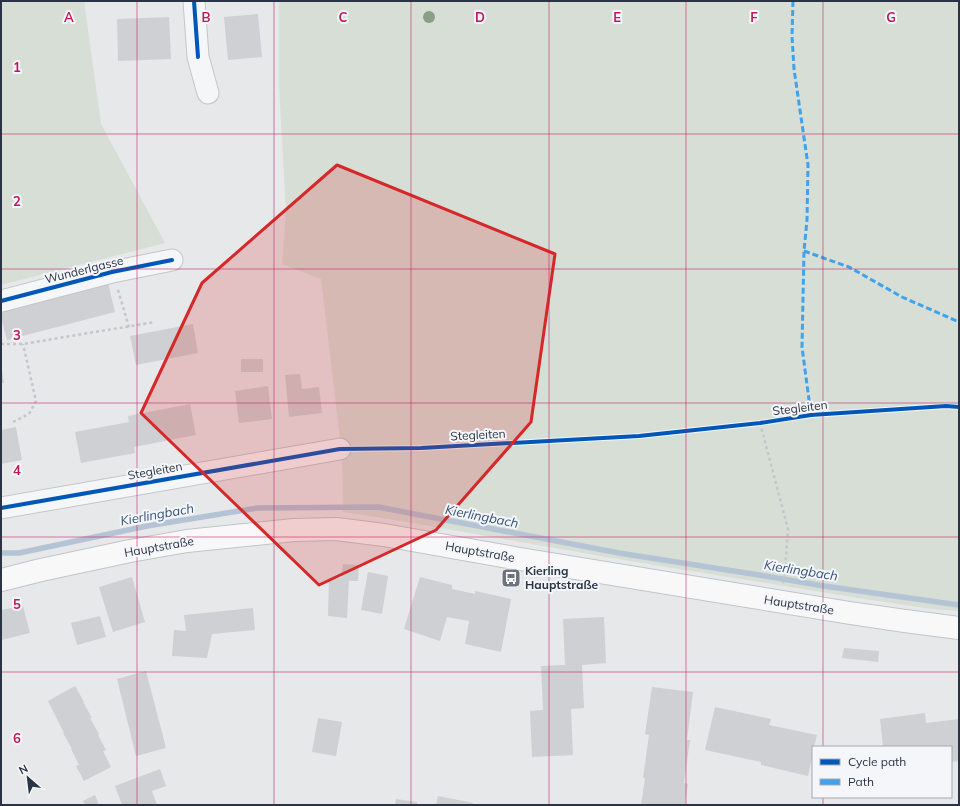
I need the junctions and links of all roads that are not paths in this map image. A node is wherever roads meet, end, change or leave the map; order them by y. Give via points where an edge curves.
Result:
1 (194, 1) edge
2 (208, 93) dead end
3 (172, 260) dead end
4 (1, 301) edge
5 (340, 449) dead end
6 (1, 508) edge
7 (1, 580) edge
8 (959, 628) edge

1 - 2 street via 198,57
3 - 4 street, Wunderlgasse via 112,272
5 - 6 street, Stegleiten
7 - 8 main road, Hauptstraße via 48,568 187,541 294,530 336,529 850,613

